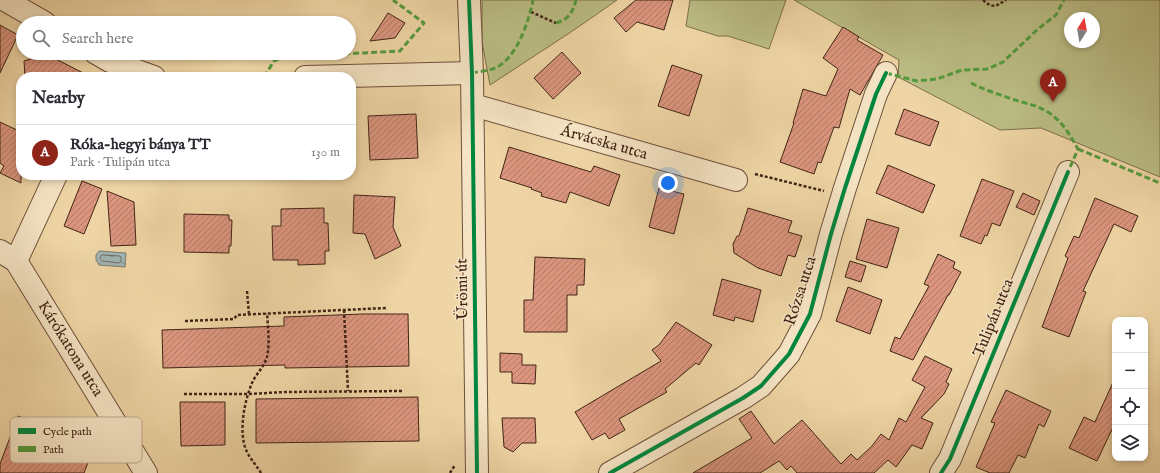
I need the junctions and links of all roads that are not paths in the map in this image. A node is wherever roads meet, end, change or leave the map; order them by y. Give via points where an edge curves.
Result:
1 (5, 0) edge
2 (470, 0) edge
3 (33, 16) edge
4 (103, 64) edge
5 (134, 72) edge
6 (472, 73) junction
7 (886, 74) dead end
8 (356, 76) edge
9 (473, 105) junction
10 (1068, 172) dead end
11 (53, 180) edge
12 (736, 180) road end
13 (5, 255) edge
14 (110, 417) edge
15 (140, 463) edge
16 (146, 473) edge
17 (477, 473) edge
18 (610, 473) edge
19 (941, 473) edge

1 - 3 street
2 - 6 street, Ürömi út
4 - 5 street
6 - 8 street
6 - 9 street, Ürömi út
7 - 18 street, Rózsa utca via 876,94 845,188 810,314 789,354 761,386 743,398
9 - 12 street, Árvácska utca
9 - 17 street, Ürömi út
10 - 19 street, Tulipán utca via 950,459
11 - 13 street
13 - 14 street, Kárókatona utca
15 - 16 street, Kárókatona utca

